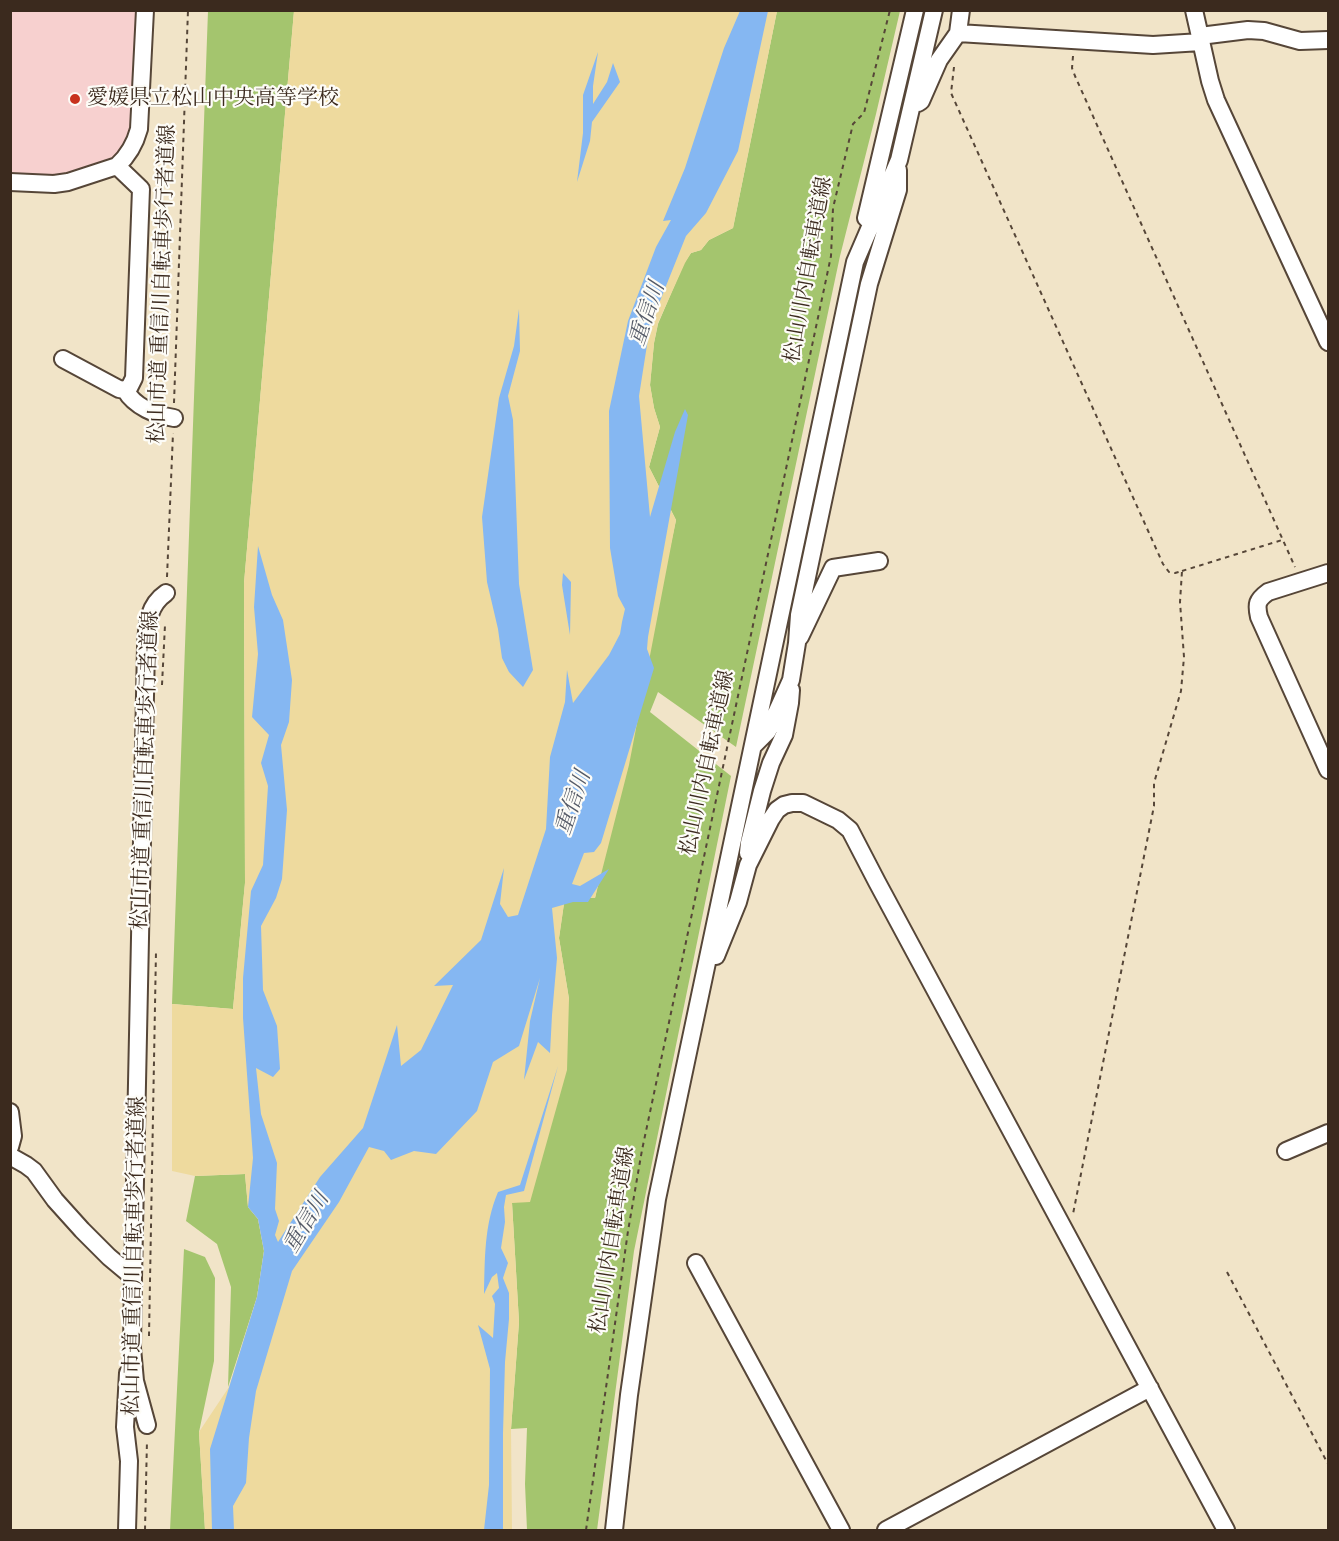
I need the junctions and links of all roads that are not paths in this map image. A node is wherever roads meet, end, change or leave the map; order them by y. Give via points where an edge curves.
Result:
1 (145, 10) edge
2 (915, 10) edge
3 (934, 10) edge
4 (961, 10) edge
5 (1194, 10) edge
6 (958, 33) junction
7 (1201, 39) junction
8 (1329, 40) edge
9 (910, 110) junction
10 (898, 160) junction
11 (117, 166) junction
12 (10, 182) edge
13 (855, 262) junction
14 (1329, 342) edge
15 (63, 359) dead end
16 (125, 390) junction
17 (174, 418) road end
18 (879, 561) dead end
19 (1329, 573) edge
20 (166, 592) road end
21 (797, 643) junction
22 (791, 680) junction
23 (753, 746) junction
24 (1329, 770) edge
25 (748, 865) junction
26 (705, 974) junction
27 (10, 1112) edge
28 (1329, 1132) edge
29 (10, 1147) edge
30 (1286, 1151) dead end
31 (10, 1156) edge
32 (696, 1263) dead end
33 (133, 1277) junction
34 (132, 1348) junction
35 (1150, 1388) junction
36 (147, 1425) road end
37 (127, 1530) edge
38 (614, 1530) edge
39 (841, 1530) edge
40 (886, 1530) edge
41 (1226, 1530) edge

1 - 11 street via 139,129 128,156
2 - 13 street
3 - 9 street
4 - 6 street
5 - 7 street
6 - 7 street via 1153,45
6 - 9 street via 939,60 921,101
7 - 8 street via 1248,30 1300,41
7 - 14 street via 1216,100
9 - 10 street
10 - 13 street
10 - 21 street via 898,190 869,284 799,615
11 - 12 street via 68,182
11 - 16 street via 141,189 134,378
13 - 23 street
15 - 16 street
16 - 17 street via 135,402 158,415
18 - 21 street via 833,568
19 - 24 street via 1268,592 1260,598 1257,608
20 - 33 street via 153,605 146,647
21 - 22 street
22 - 23 street via 768,731
22 - 25 street via 784,735 762,791 749,843
23 - 26 street
25 - 26 street via 723,942
25 - 35 street via 771,819 784,805 803,803 850,830
26 - 38 street via 657,1199
27 - 29 street
28 - 30 street
31 - 33 street via 34,1171 82,1230
32 - 39 street
33 - 34 street
34 - 36 street via 135,1381
34 - 37 street via 125,1427 129,1461
35 - 40 street
35 - 41 street

